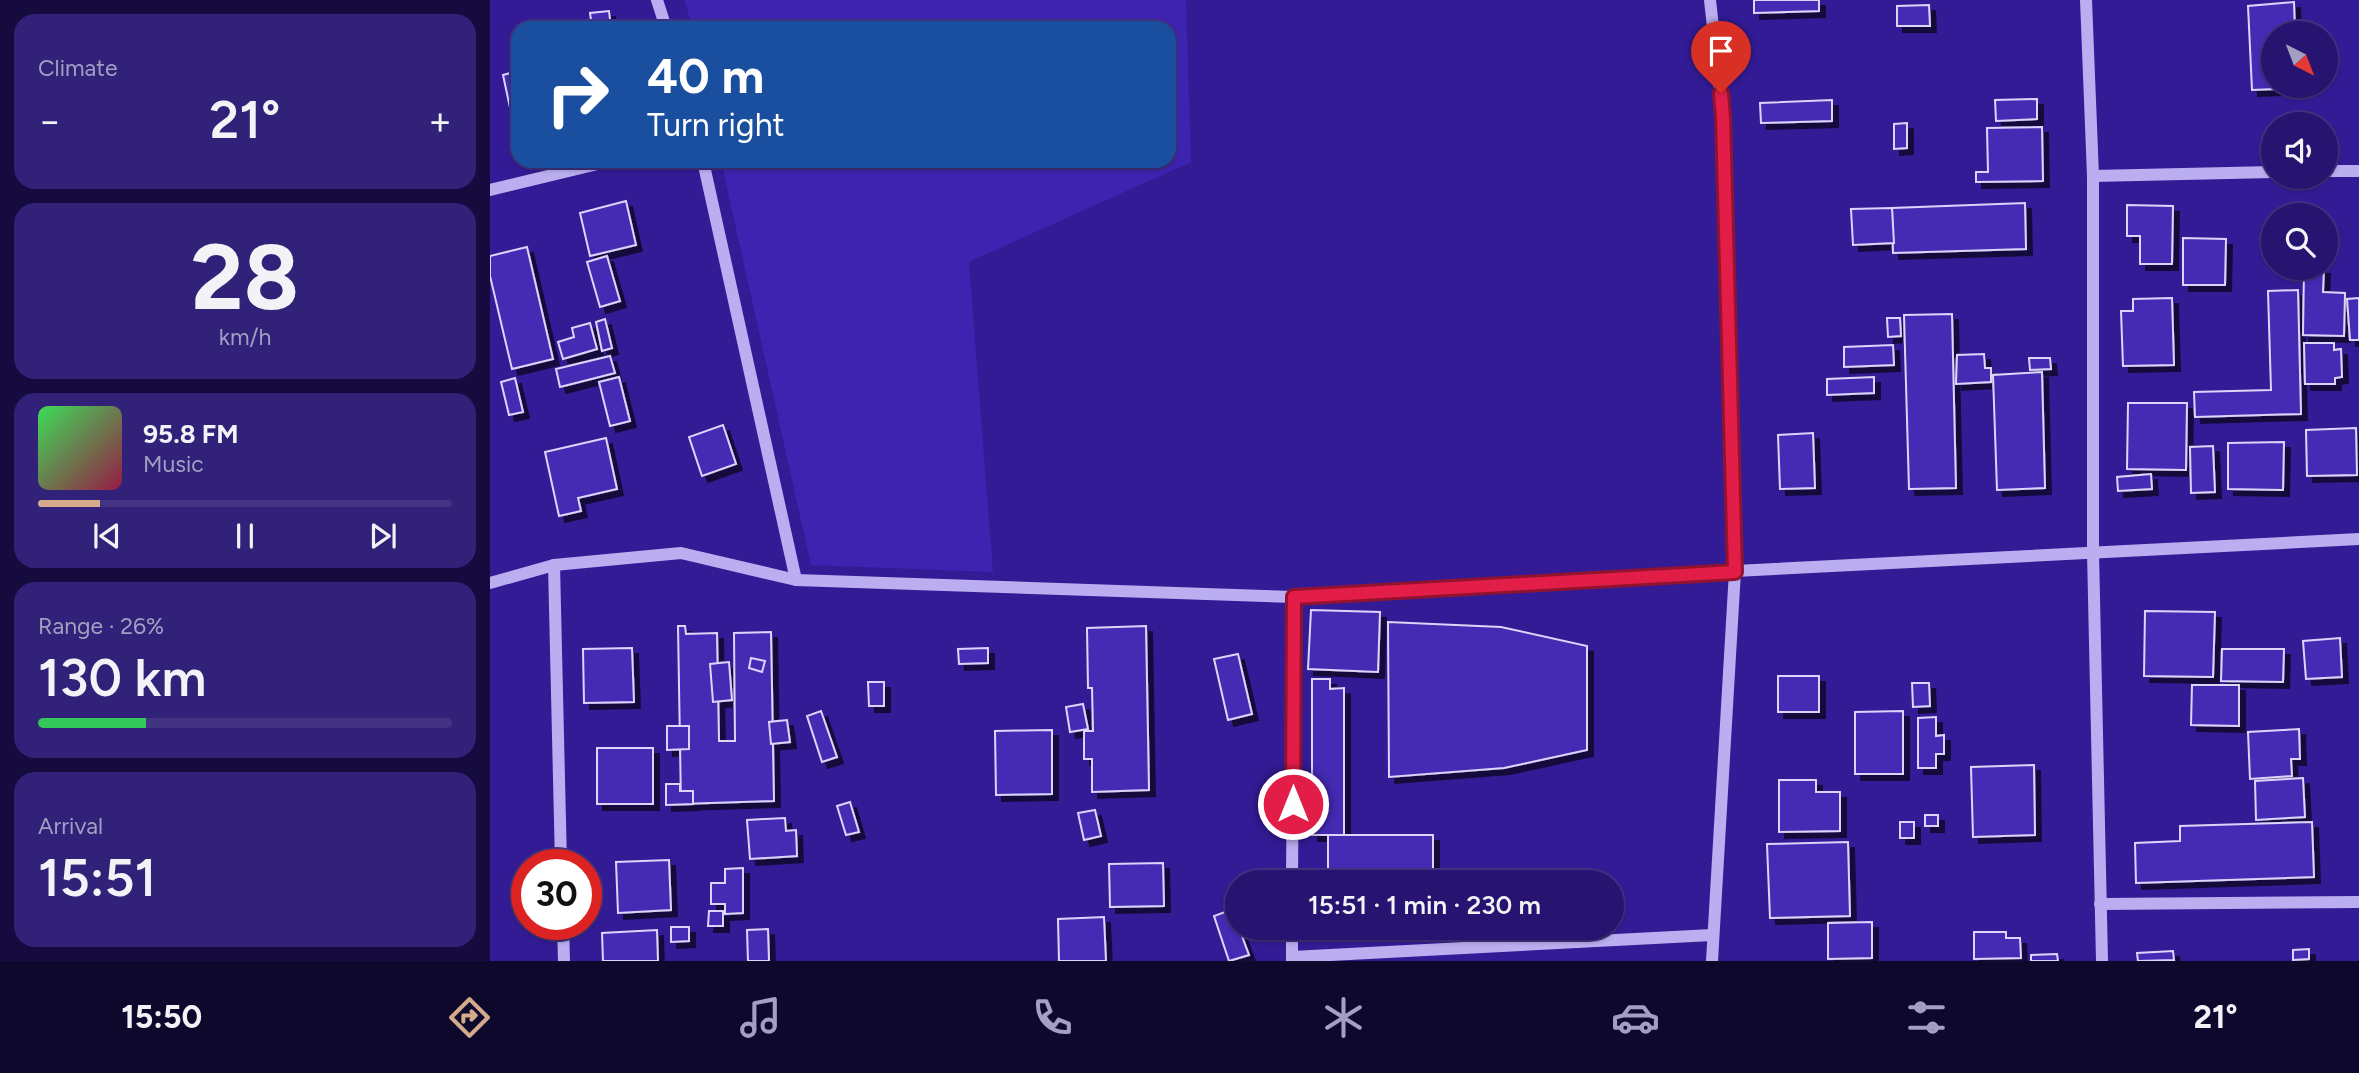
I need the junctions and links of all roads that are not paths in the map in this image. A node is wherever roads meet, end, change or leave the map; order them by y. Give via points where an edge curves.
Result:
1 (657, 0) edge
2 (1710, 0) edge
3 (2086, 0) edge
4 (664, 21) edge
5 (581, 168) edge
6 (705, 168) edge
7 (2338, 171) edge
8 (2359, 171) edge
9 (2261, 172) edge
10 (2093, 176) junction
11 (490, 190) edge
12 (2359, 540) edge
13 (2093, 552) junction
14 (554, 565) junction
15 (1735, 572) junction
16 (796, 580) junction
17 (490, 583) edge
18 (1294, 597) junction
19 (561, 849) edge
20 (1292, 870) edge
21 (2359, 902) edge
22 (2100, 904) junction
23 (1712, 934) junction
24 (563, 940) edge
25 (1292, 940) edge
26 (1292, 959) edge
27 (564, 961) edge
28 (1713, 961) edge
29 (2102, 961) edge

1 - 4 street
2 - 15 street via 1723,117
3 - 10 street
5 - 11 street
6 - 16 street
7 - 8 street
9 - 10 street
10 - 13 street
12 - 13 street
13 - 15 street
13 - 22 street
14 - 16 street via 681,553
14 - 17 street
14 - 19 street
15 - 18 street
15 - 23 street
16 - 18 street
18 - 20 street
21 - 22 street
22 - 29 street
23 - 26 street
23 - 28 street
24 - 27 street
25 - 26 street

